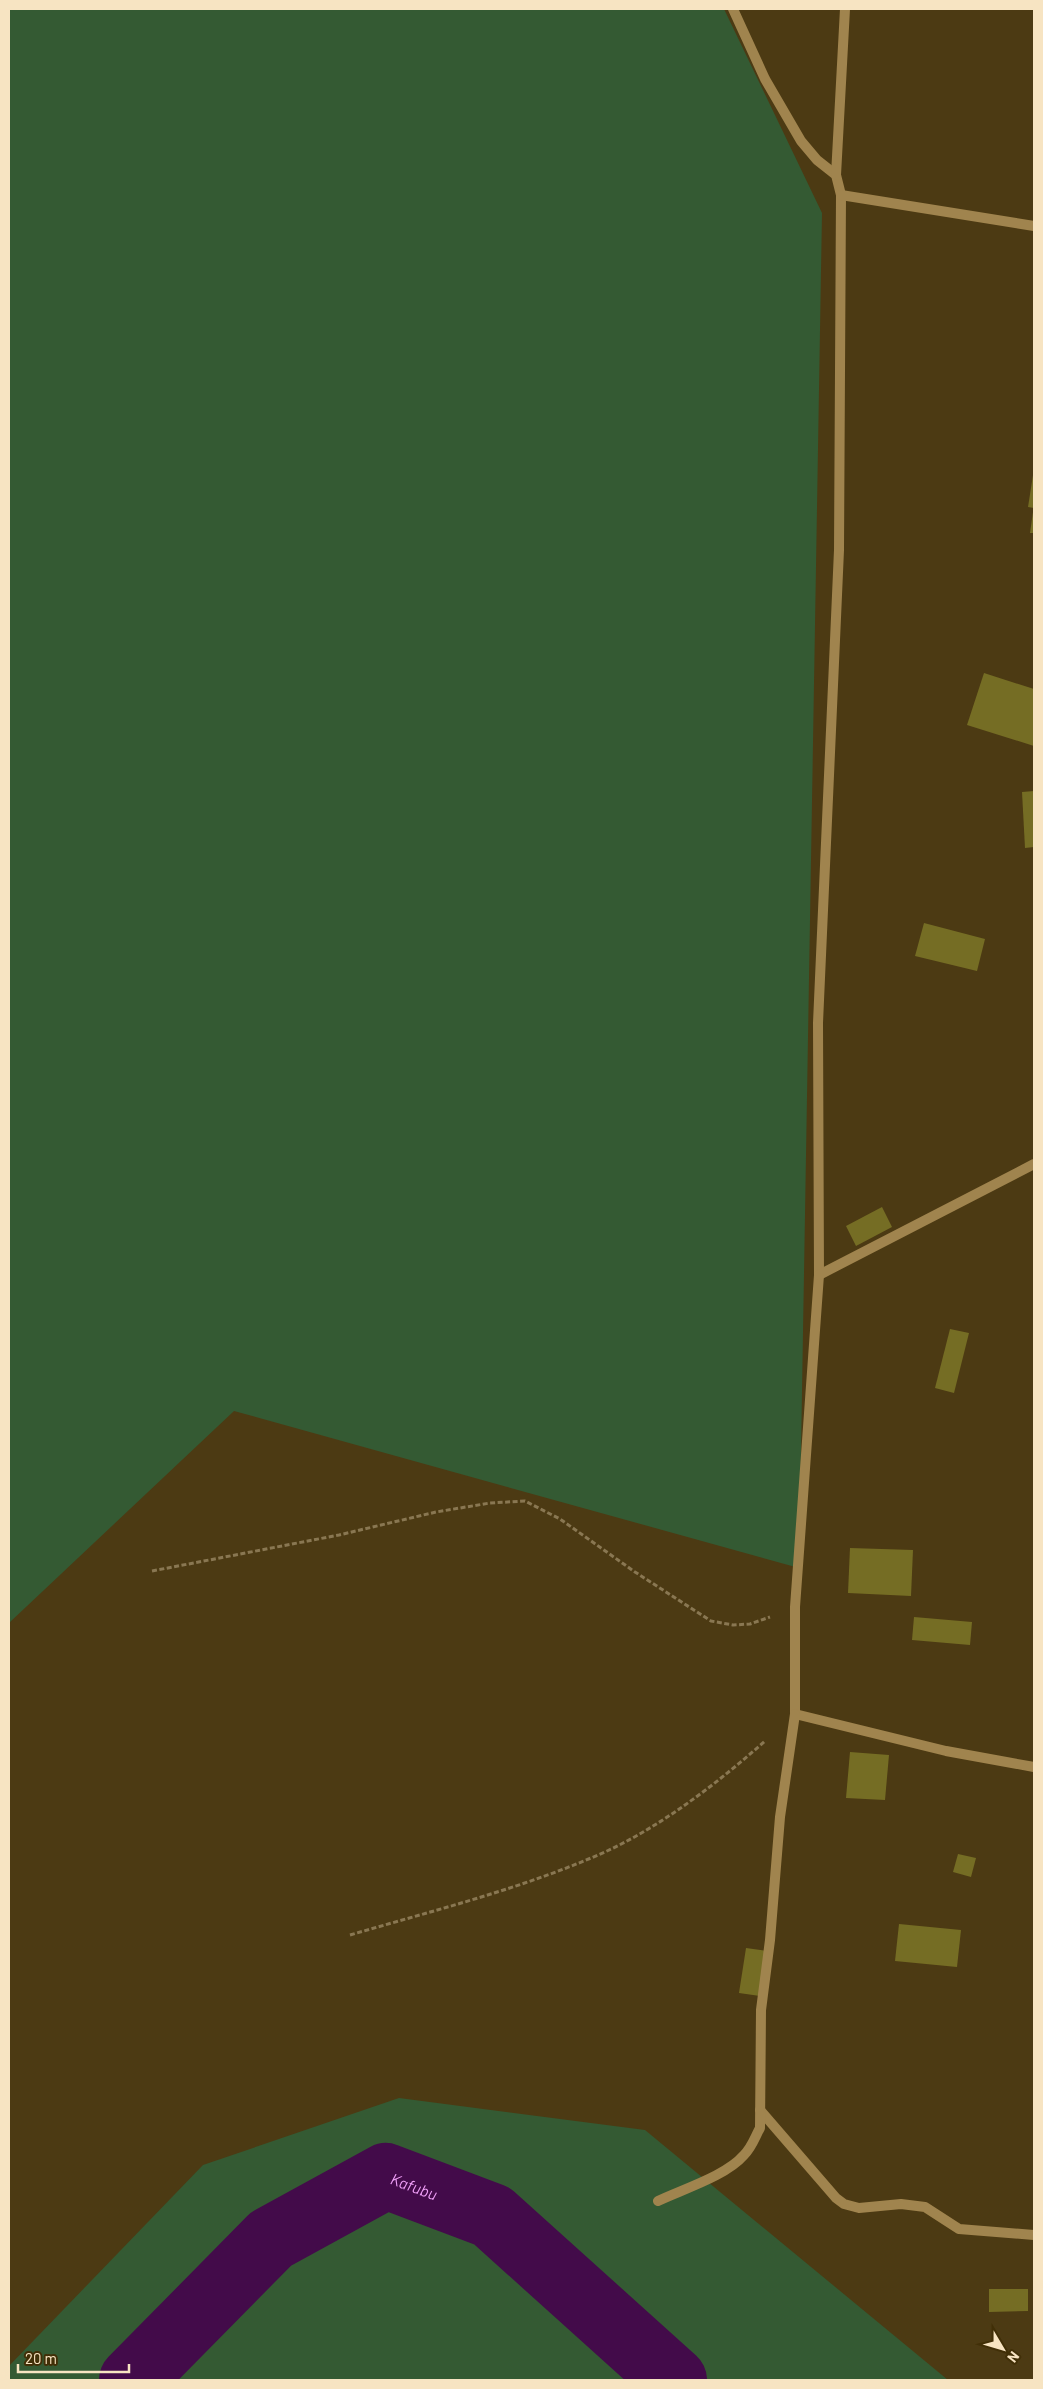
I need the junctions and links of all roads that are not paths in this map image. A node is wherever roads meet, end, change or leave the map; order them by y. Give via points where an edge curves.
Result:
1 (733, 9) edge
2 (845, 9) edge
3 (836, 175) junction
4 (841, 195) junction
5 (1034, 226) edge
6 (1034, 1164) edge
7 (819, 1276) junction
8 (795, 1714) junction
9 (1034, 1767) edge
10 (760, 2110) junction
11 (658, 2201) dead end
12 (1034, 2235) edge

1 - 3 street via 765,79 801,142
2 - 3 street
3 - 4 street
4 - 5 street
4 - 7 street via 839,550 818,1024
6 - 7 street
7 - 8 street via 794,1607
8 - 9 street via 946,1751
8 - 10 street via 780,1817 761,2010
10 - 11 street via 760,2128 744,2156 719,2173
10 - 12 street via 844,2204 859,2208 901,2204 925,2207 959,2230

